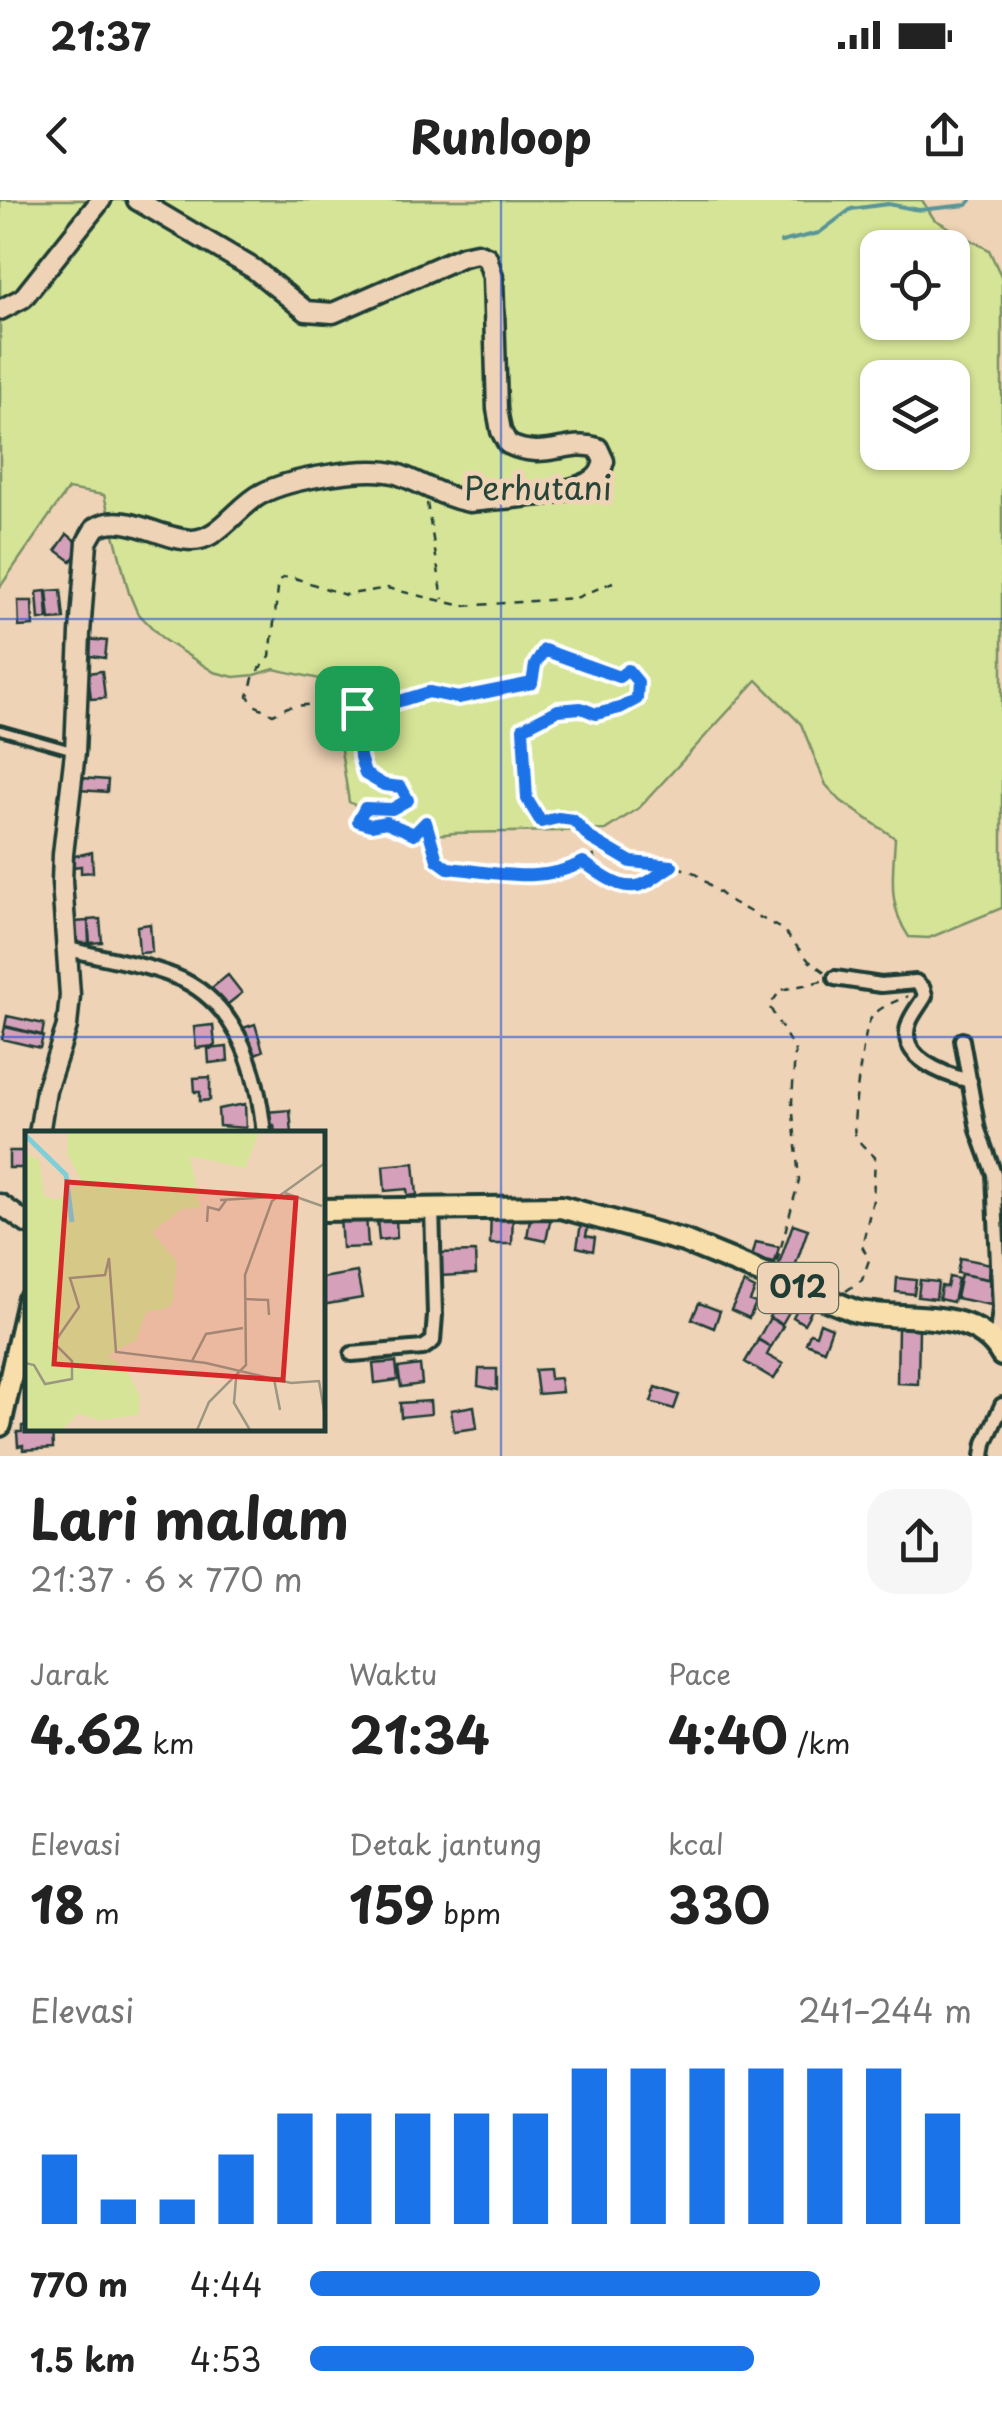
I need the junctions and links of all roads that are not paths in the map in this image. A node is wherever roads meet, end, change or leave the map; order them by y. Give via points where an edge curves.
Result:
1 (101, 200) edge
2 (137, 200) edge
3 (0, 310) edge
4 (0, 730) edge
5 (75, 752) junction
6 (69, 949) junction
7 (835, 978) road end
8 (962, 1040) dead end
9 (970, 1081) junction
10 (39, 1131) edge
11 (263, 1131) edge
12 (0, 1204) edge
13 (432, 1207) junction
14 (325, 1210) edge
15 (25, 1222) edge
16 (25, 1313) edge
17 (999, 1349) edge
18 (352, 1354) dead end
19 (1002, 1406) edge
20 (1, 1411) edge
21 (983, 1456) edge

1 - 3 main road via 23,298
2 - 5 main road via 254,268 306,311 321,314 462,256 487,258 497,409 508,444 536,454 593,446 602,454 602,469 589,482 564,489 469,502 376,470 322,477 259,494 194,541 101,523 88,542
4 - 5 lane
5 - 6 main road via 62,882
6 - 10 main road via 68,1026
6 - 11 street via 165,973 211,1000 251,1062
7 - 9 street via 916,982 925,996 908,1024 908,1042 943,1074
8 - 9 street
9 - 17 street via 994,1174
12 - 15 main road
13 - 14 main road, 012
13 - 17 main road, 012 via 562,1207 684,1240 879,1317 950,1320 976,1328
13 - 18 street via 433,1342
16 - 20 main road
19 - 21 street

